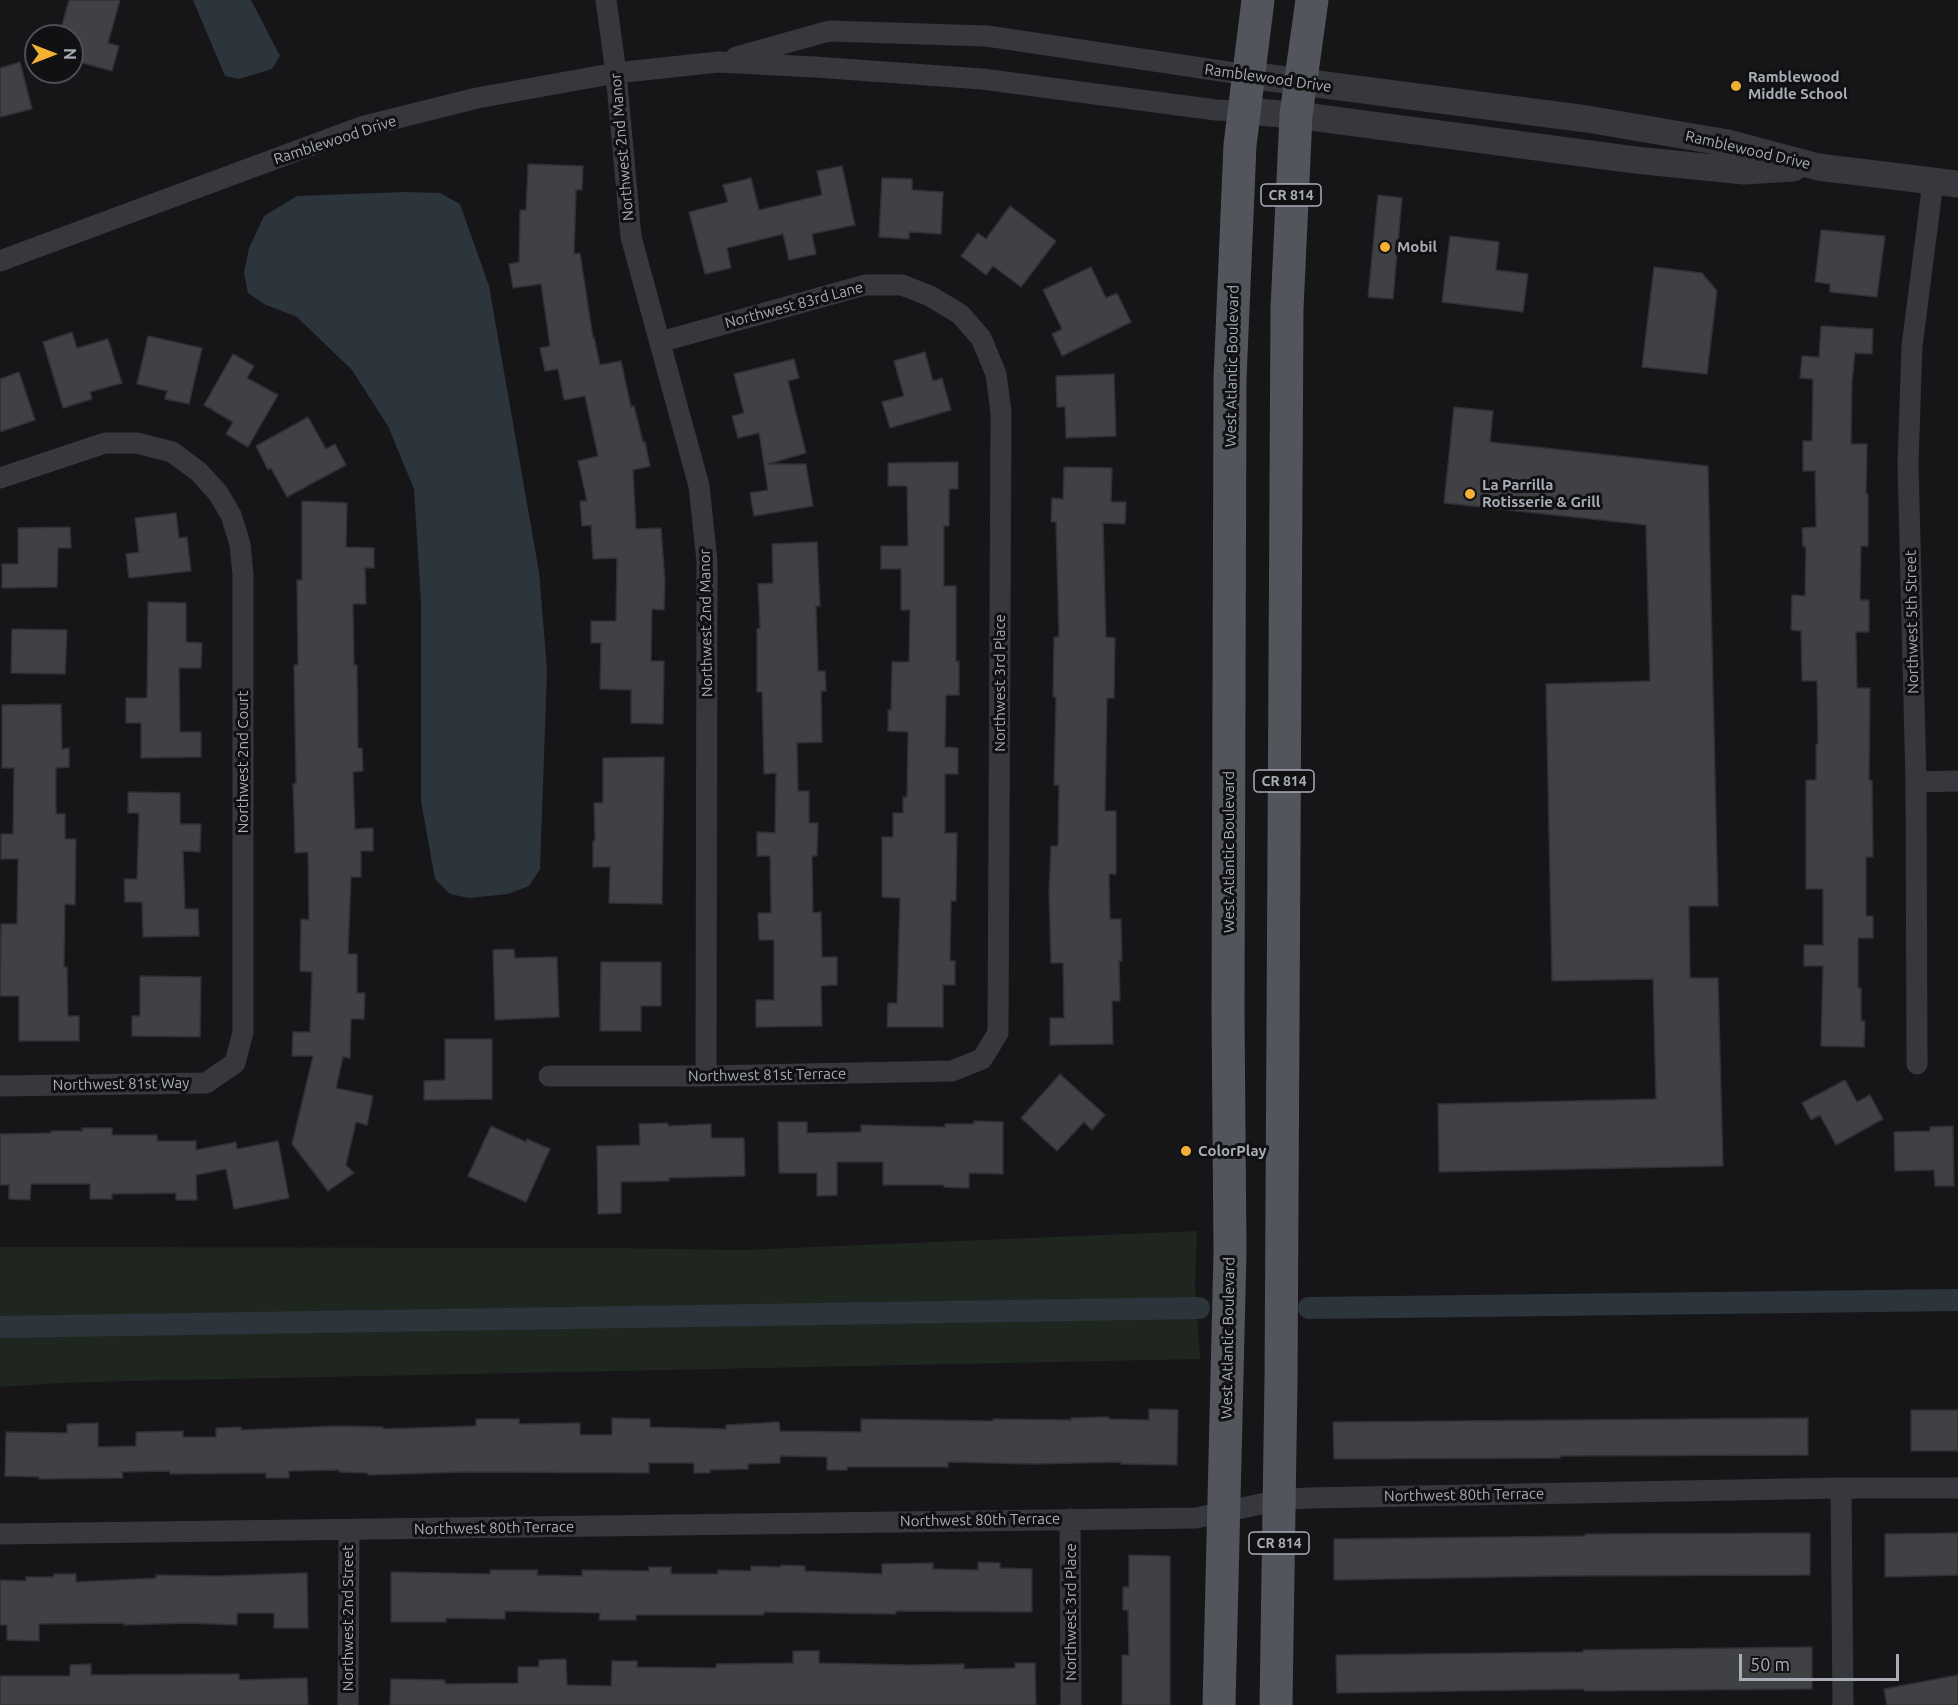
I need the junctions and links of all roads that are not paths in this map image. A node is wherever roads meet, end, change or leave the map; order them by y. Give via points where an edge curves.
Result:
1 (606, 0) edge
2 (1258, 0) edge
3 (1312, 0) edge
4 (718, 62) junction
5 (616, 73) junction
6 (1248, 75) junction
7 (1299, 82) junction
8 (1244, 111) junction
9 (1296, 116) junction
10 (1818, 167) junction
11 (1945, 183) edge
12 (0, 261) edge
13 (960, 314) joint
14 (660, 342) junction
15 (0, 478) edge
16 (1958, 781) edge
17 (1916, 782) junction
18 (982, 1059) joint
19 (235, 1063) joint
20 (1917, 1064) dead end
21 (549, 1076) dead end
22 (706, 1076) junction
23 (0, 1086) edge
24 (1841, 1488) junction
25 (1958, 1488) edge
26 (1279, 1500) junction
27 (1223, 1512) junction
28 (1070, 1519) junction
29 (348, 1530) junction
30 (0, 1534) edge
31 (348, 1705) edge
32 (1071, 1705) edge
33 (1219, 1705) edge
34 (1276, 1705) edge
35 (1843, 1705) edge

1 - 5 street, Northwest 2nd Manor
2 - 6 main road, West Atlantic Boulevard
3 - 7 main road, CR 814
4 - 5 street, Ramblewood Drive
4 - 6 street, Ramblewood Drive via 829,31 987,36
4 - 8 street, Ramblewood Drive via 982,79
5 - 12 street, Ramblewood Drive via 477,98 361,127
5 - 14 street, Northwest 2nd Manor via 631,237
6 - 7 street, Ramblewood Drive
6 - 8 main road, West Atlantic Boulevard
7 - 9 main road, CR 814
7 - 10 street, Ramblewood Drive via 1587,119 1728,143
8 - 9 street, Ramblewood Drive
8 - 27 main road, West Atlantic Boulevard via 1230,379 1230,1252
9 - 10 street, Ramblewood Drive via 1744,171
9 - 26 main road, CR 814 via 1287,320
10 - 11 street, Ramblewood Drive
11 - 17 street, Northwest 5th Street via 1912,346 1908,463
13 - 14 street, Northwest 83rd Lane via 902,285 865,285
13 - 18 street, Northwest 3rd Place via 981,338 996,374 1001,412 998,1033
14 - 22 street, Northwest 2nd Manor via 699,486 707,561
15 - 19 street, Northwest 2nd Court via 105,443 137,443 171,452 199,472 231,515 240,544 243,575 243,1032
16 - 17 street
17 - 20 street, Northwest 5th Street
18 - 22 street, Northwest 81st Terrace via 951,1071
19 - 23 street, Northwest 81st Way via 206,1083
21 - 22 street, Northwest 81st Terrace
24 - 25 street, Northwest 80th Terrace
24 - 26 street, Northwest 80th Terrace
24 - 35 street
26 - 27 street, Northwest 80th Terrace
26 - 34 main road, CR 814
27 - 28 street, Northwest 80th Terrace via 1196,1518
27 - 33 main road, West Atlantic Boulevard
28 - 29 street, Northwest 80th Terrace
28 - 32 street, Northwest 3rd Place
29 - 30 street, Northwest 80th Terrace
29 - 31 street, Northwest 2nd Street

